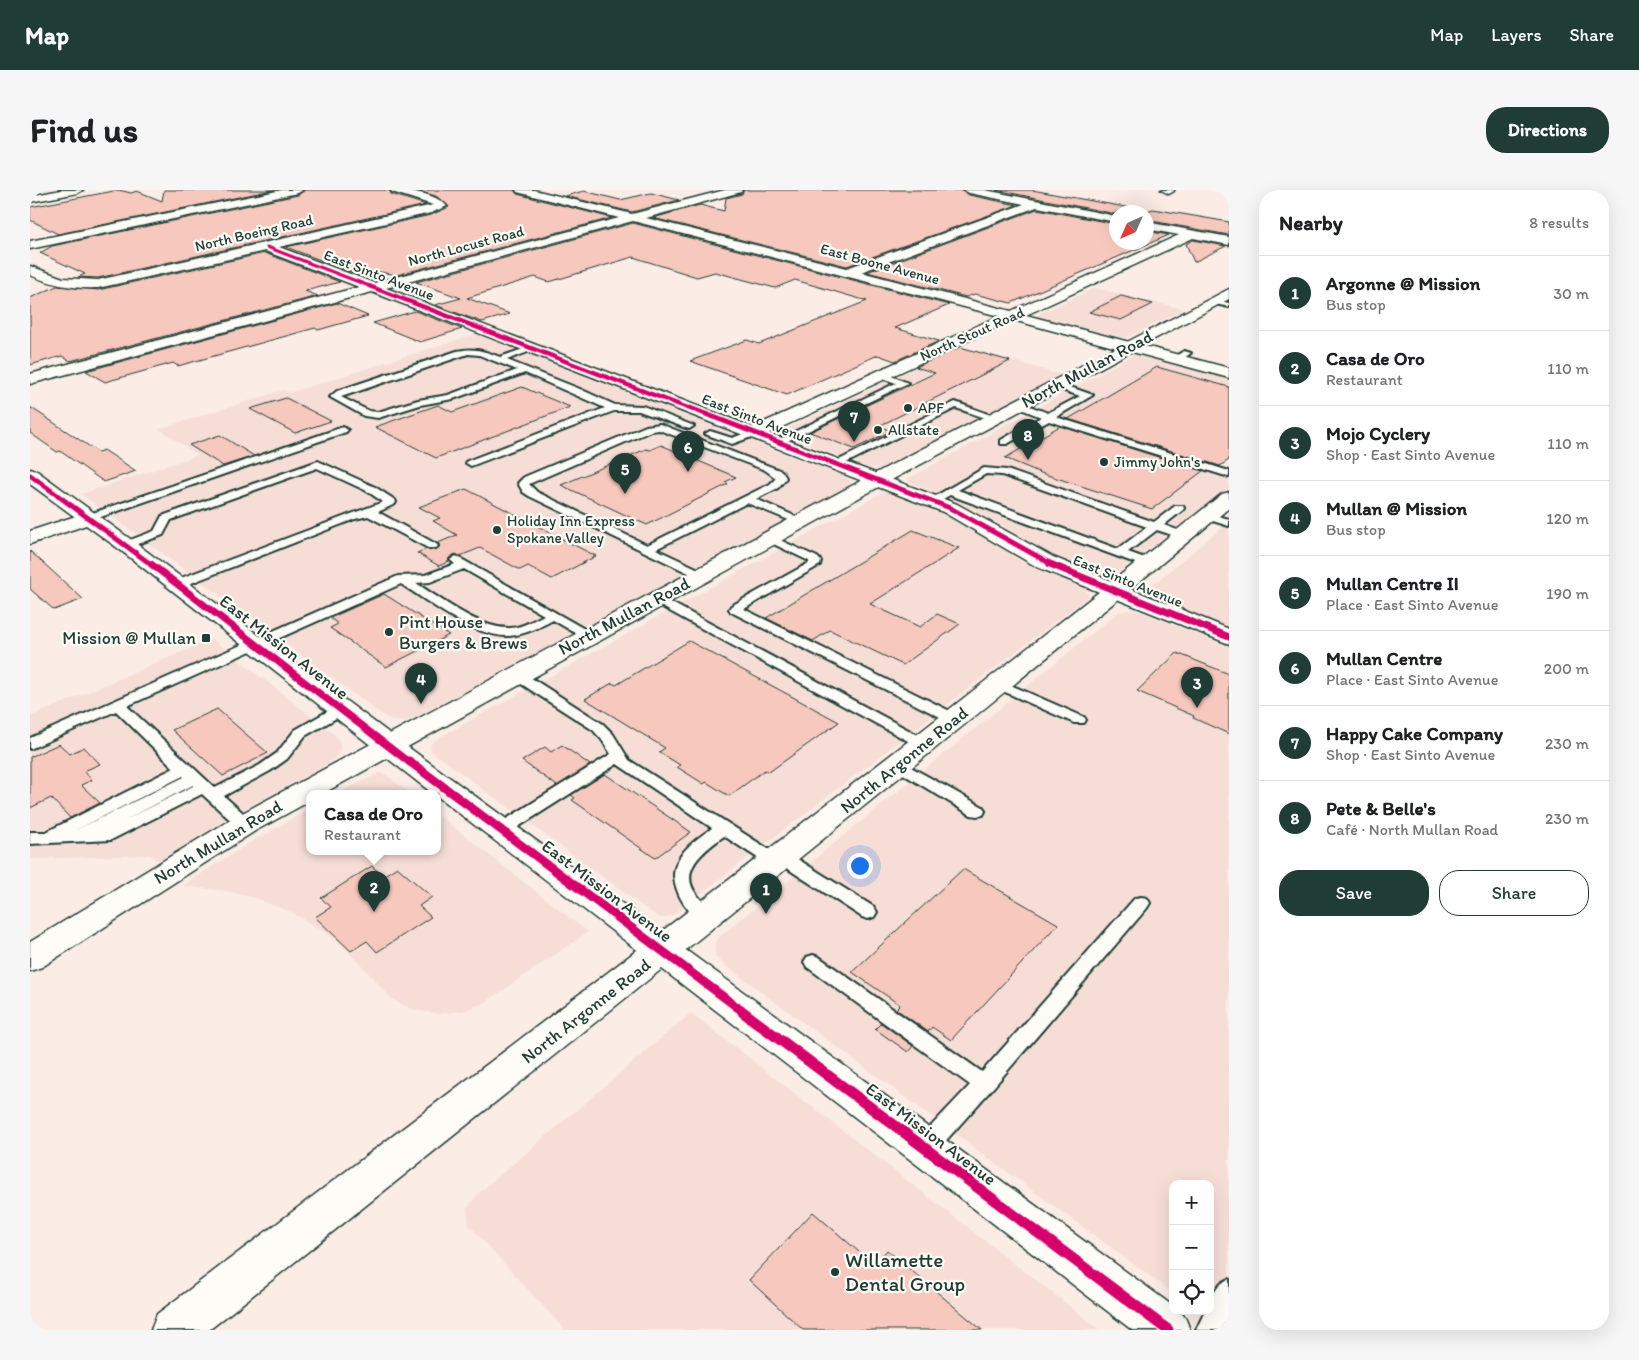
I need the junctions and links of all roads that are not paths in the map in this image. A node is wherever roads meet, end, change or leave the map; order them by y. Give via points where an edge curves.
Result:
1 (78, 190) edge
2 (298, 190) edge
3 (396, 190) edge
4 (521, 190) edge
5 (737, 190) edge
6 (970, 190) edge
7 (30, 199) edge
8 (1037, 204) junction
9 (629, 218) junction
10 (1109, 218) edge
11 (1154, 227) edge
12 (1191, 234) junction
13 (1229, 241) edge
14 (30, 245) edge
15 (267, 247) junction
16 (30, 270) edge
17 (848, 272) junction
18 (373, 288) junction
19 (1224, 300) edge
20 (1013, 316) junction
21 (1130, 346) junction
22 (532, 348) junction
23 (500, 360) junction
24 (526, 370) junction
25 (1229, 373) edge
26 (882, 375) junction
27 (30, 379) edge
28 (1056, 385) junction
29 (1019, 405) junction
30 (613, 408) junction
31 (1048, 417) junction
32 (994, 418) junction
33 (343, 430) dead end
34 (754, 433) junction
35 (778, 442) junction
36 (1004, 442) dead end
37 (471, 463) dead end
38 (836, 464) junction
39 (30, 474) edge
40 (1229, 474) edge
41 (877, 480) junction
42 (950, 491) junction
43 (1229, 498) edge
44 (747, 499) junction
45 (932, 501) junction
46 (1179, 508) dead end
47 (370, 512) junction
48 (88, 518) junction
49 (1218, 520) edge
50 (800, 521) junction
51 (1156, 525) junction
52 (1184, 536) junction
53 (30, 538) edge
54 (769, 538) junction
55 (126, 545) junction
56 (432, 546) dead end
57 (647, 549) junction
58 (1120, 553) junction
59 (1149, 564) junction
60 (701, 575) junction
61 (402, 579) junction
62 (177, 584) junction
63 (1116, 591) junction
64 (657, 599) junction
65 (553, 615) junction
66 (589, 635) junction
67 (1229, 636) edge
68 (254, 644) junction
69 (517, 675) junction
70 (999, 684) junction
71 (118, 705) junction
72 (340, 710) junction
73 (955, 719) junction
74 (1079, 720) dead end
75 (30, 744) edge
76 (924, 744) junction
77 (387, 745) junction
78 (618, 756) junction
79 (898, 765) junction
80 (199, 782) junction
81 (306, 790) edge
82 (306, 790) edge
83 (977, 812) dead end
84 (245, 824) junction
85 (723, 828) junction
86 (501, 830) junction
87 (38, 838) edge
88 (779, 860) junction
89 (1142, 903) dead end
90 (868, 912) dead end
91 (708, 916) junction
92 (663, 952) junction
93 (30, 958) edge
94 (814, 962) dead end
95 (984, 1084) junction
96 (925, 1148) junction
97 (1229, 1291) edge
98 (173, 1330) edge
99 (1168, 1330) edge
100 (1208, 1330) edge

1 - 7 street
2 - 14 street
3 - 15 street, North Boeing Road via 441,206
4 - 9 street, East Boone Avenue
5 - 9 street, North Locust Road
6 - 8 street
8 - 10 street
8 - 17 street
9 - 17 street, East Boone Avenue
9 - 18 street, North Locust Road
11 - 12 street
12 - 13 street
12 - 20 street, North Stout Road
15 - 16 street, North Boeing Road via 98,284 55,282
15 - 18 street, East Sinto Avenue
17 - 20 street, East Boone Avenue
18 - 22 street, East Sinto Avenue
18 - 27 street, North Locust Road
19 - 21 street, North Mullan Road
20 - 21 street, East Boone Avenue
20 - 26 street, North Stout Road
21 - 25 street, East Boone Avenue via 1182,356
21 - 28 street, North Mullan Road
22 - 23 lane
22 - 34 street, East Sinto Avenue
23 - 24 lane
23 - 24 lane via 468,351 336,397 367,414 378,415 450,397
24 - 30 lane
26 - 34 street, North Stout Road
26 - 35 lane via 904,382
28 - 29 street, North Mullan Road
28 - 31 lane via 1088,395
29 - 31 lane
29 - 32 street, North Mullan Road
30 - 34 lane via 651,411 727,440
30 - 37 lane
31 - 36 lane
31 - 40 lane
32 - 38 lane via 955,405
32 - 41 street, North Mullan Road
33 - 48 lane
34 - 35 street, East Sinto Avenue
35 - 38 street, East Sinto Avenue
38 - 41 street, East Sinto Avenue
39 - 48 street, East Mission Avenue
41 - 45 street, East Sinto Avenue
41 - 50 street, North Mullan Road
42 - 45 lane
42 - 51 lane via 984,471 1003,472
42 - 58 lane
43 - 49 street, North Argonne Road
44 - 50 lane
44 - 57 lane
44 - 57 lane via 774,486 781,478 778,473 660,426 523,483 533,494
45 - 63 street, East Sinto Avenue via 971,519 1045,562
46 - 51 lane
47 - 55 lane via 391,502 318,464 166,518 159,533
47 - 56 lane
47 - 62 lane via 352,516
48 - 53 street
48 - 55 street, East Mission Avenue
49 - 52 street, North Argonne Road
50 - 54 street, North Mullan Road
51 - 52 lane
51 - 58 lane
52 - 59 street, North Argonne Road
54 - 60 street, North Mullan Road
54 - 73 lane via 813,559 814,565 735,609
55 - 62 street, East Mission Avenue
57 - 60 lane
58 - 59 lane
59 - 63 street, North Argonne Road
60 - 64 street, North Mullan Road
61 - 65 lane via 478,625 499,633 526,628
61 - 65 lane via 426,579 459,562
61 - 68 lane
62 - 68 street, East Mission Avenue
63 - 67 street, East Sinto Avenue
63 - 70 street, North Argonne Road
64 - 66 street, North Mullan Road
64 - 76 lane
65 - 66 lane
66 - 69 street, North Mullan Road
68 - 71 lane
68 - 72 street, East Mission Avenue
69 - 77 street, North Mullan Road
69 - 78 lane via 598,727 608,737
70 - 73 street, North Argonne Road
70 - 74 lane
71 - 75 lane
71 - 80 lane
72 - 77 street, East Mission Avenue
72 - 80 lane via 300,733 282,756 264,768
73 - 76 street, North Argonne Road
76 - 79 street, North Argonne Road
77 - 81 street, North Mullan Road
77 - 86 street, East Mission Avenue
78 - 85 lane
78 - 86 lane
79 - 83 lane
79 - 88 street, North Argonne Road
80 - 84 lane
80 - 87 lane
80 - 87 lane via 111,834
82 - 84 street, North Mullan Road
84 - 93 street, North Mullan Road
85 - 88 lane
85 - 91 lane via 694,851 682,868 682,882 688,896
86 - 92 street, East Mission Avenue
88 - 90 lane
88 - 91 street, North Argonne Road
89 - 95 lane
91 - 92 street, North Argonne Road
92 - 96 street, East Mission Avenue
92 - 98 street, North Argonne Road
94 - 95 lane
95 - 96 lane
96 - 99 street, East Mission Avenue
97 - 100 lane

